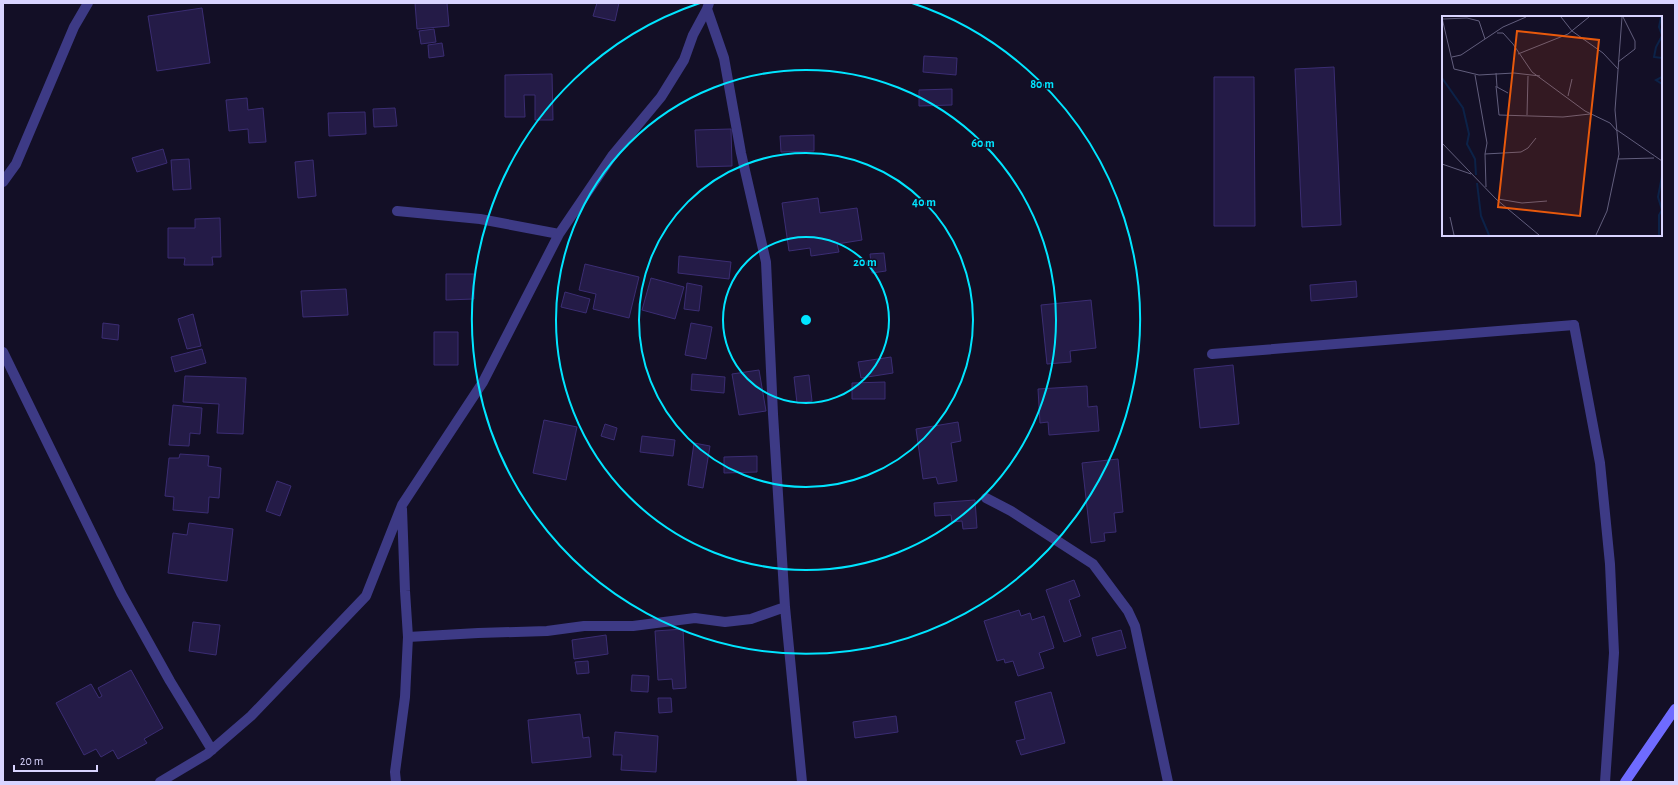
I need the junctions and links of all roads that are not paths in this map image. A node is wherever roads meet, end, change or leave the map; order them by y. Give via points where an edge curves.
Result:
1 (88, 3) edge
2 (708, 6) edge
3 (3, 182) edge
4 (397, 211) dead end
5 (559, 234) junction
6 (3, 352) edge
7 (1212, 354) dead end
8 (986, 498) dead end
9 (402, 505) junction
10 (785, 607) junction
11 (408, 637) junction
12 (1675, 709) edge
13 (212, 750) junction
14 (160, 782) edge
15 (396, 782) edge
16 (802, 782) edge
17 (1168, 782) edge
18 (1605, 782) edge
19 (1625, 782) edge

1 - 3 street via 74,27 16,164
2 - 5 street via 684,60 661,97 612,156
2 - 10 street via 724,58 741,153 766,262 772,414
4 - 5 street via 480,219
5 - 9 street via 483,382
6 - 13 street via 121,593
7 - 18 street via 1574,325 1600,463 1610,564 1614,653
8 - 17 street via 1011,511 1093,564 1128,611 1135,626
9 - 11 street
9 - 13 street via 366,596 251,716
10 - 11 street via 752,620 725,622 695,618 633,626 584,626 547,631
10 - 16 street
11 - 15 street via 406,697 395,772
12 - 19 main road
13 - 14 street

